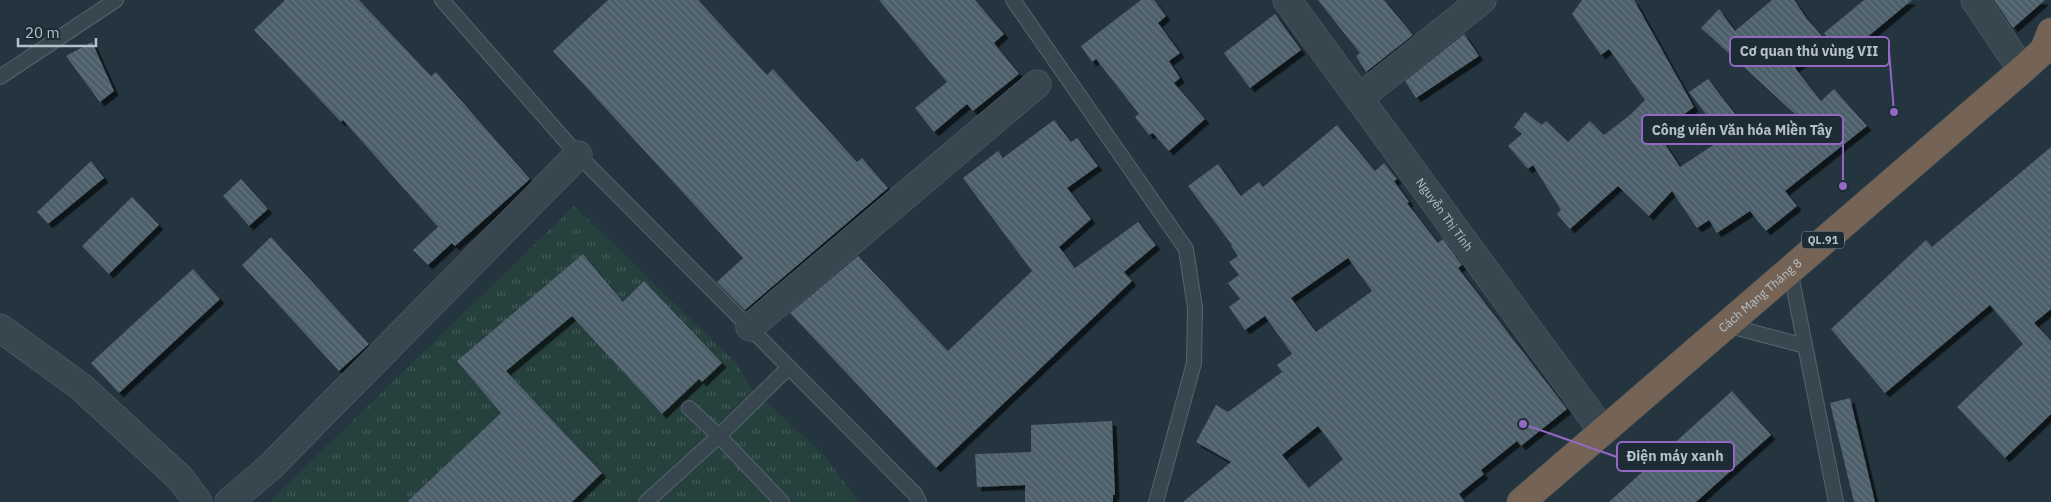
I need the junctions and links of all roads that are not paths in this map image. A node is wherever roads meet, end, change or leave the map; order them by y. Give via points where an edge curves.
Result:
1 (116, 0) edge
2 (442, 0) edge
3 (1013, 0) edge
4 (1287, 0) edge
5 (1482, 0) edge
6 (1975, 0) edge
7 (2049, 43) edge
8 (2022, 70) junction
9 (0, 77) edge
10 (1037, 84) dead end
11 (1359, 98) junction
12 (578, 155) junction
13 (1790, 269) junction
14 (1725, 325) junction
15 (750, 327) junction
16 (0, 328) edge
17 (1805, 346) junction
18 (789, 367) junction
19 (688, 408) dead end
20 (1602, 430) junction
21 (719, 436) junction
22 (198, 502) edge
23 (229, 502) edge
24 (646, 502) edge
25 (782, 502) edge
26 (919, 502) edge
27 (1156, 502) edge
28 (1521, 502) edge
29 (1836, 502) edge

1 - 9 lane
2 - 12 lane
3 - 27 lane via 1186,249 1195,308 1194,363
4 - 11 street, Nguyễn Thị Tính
5 - 11 street
6 - 8 street
7 - 8 highway, Cách Mạng Tháng 8 / QL.91
8 - 13 highway, Cách Mạng Tháng 8 / QL.91
10 - 15 street
11 - 20 street, Nguyễn Thị Tính
12 - 15 lane
12 - 23 street via 270,467
13 - 14 highway, Cách Mạng Tháng 8 / QL.91
13 - 17 lane
14 - 17 lane
14 - 20 highway, Cách Mạng Tháng 8 / QL.91
15 - 18 lane
16 - 22 street via 80,386 180,478
17 - 29 lane
18 - 21 lane
18 - 26 lane via 915,494
19 - 21 lane
20 - 28 highway, Cách Mạng Tháng 8 / QL.91
21 - 24 lane
21 - 25 lane

